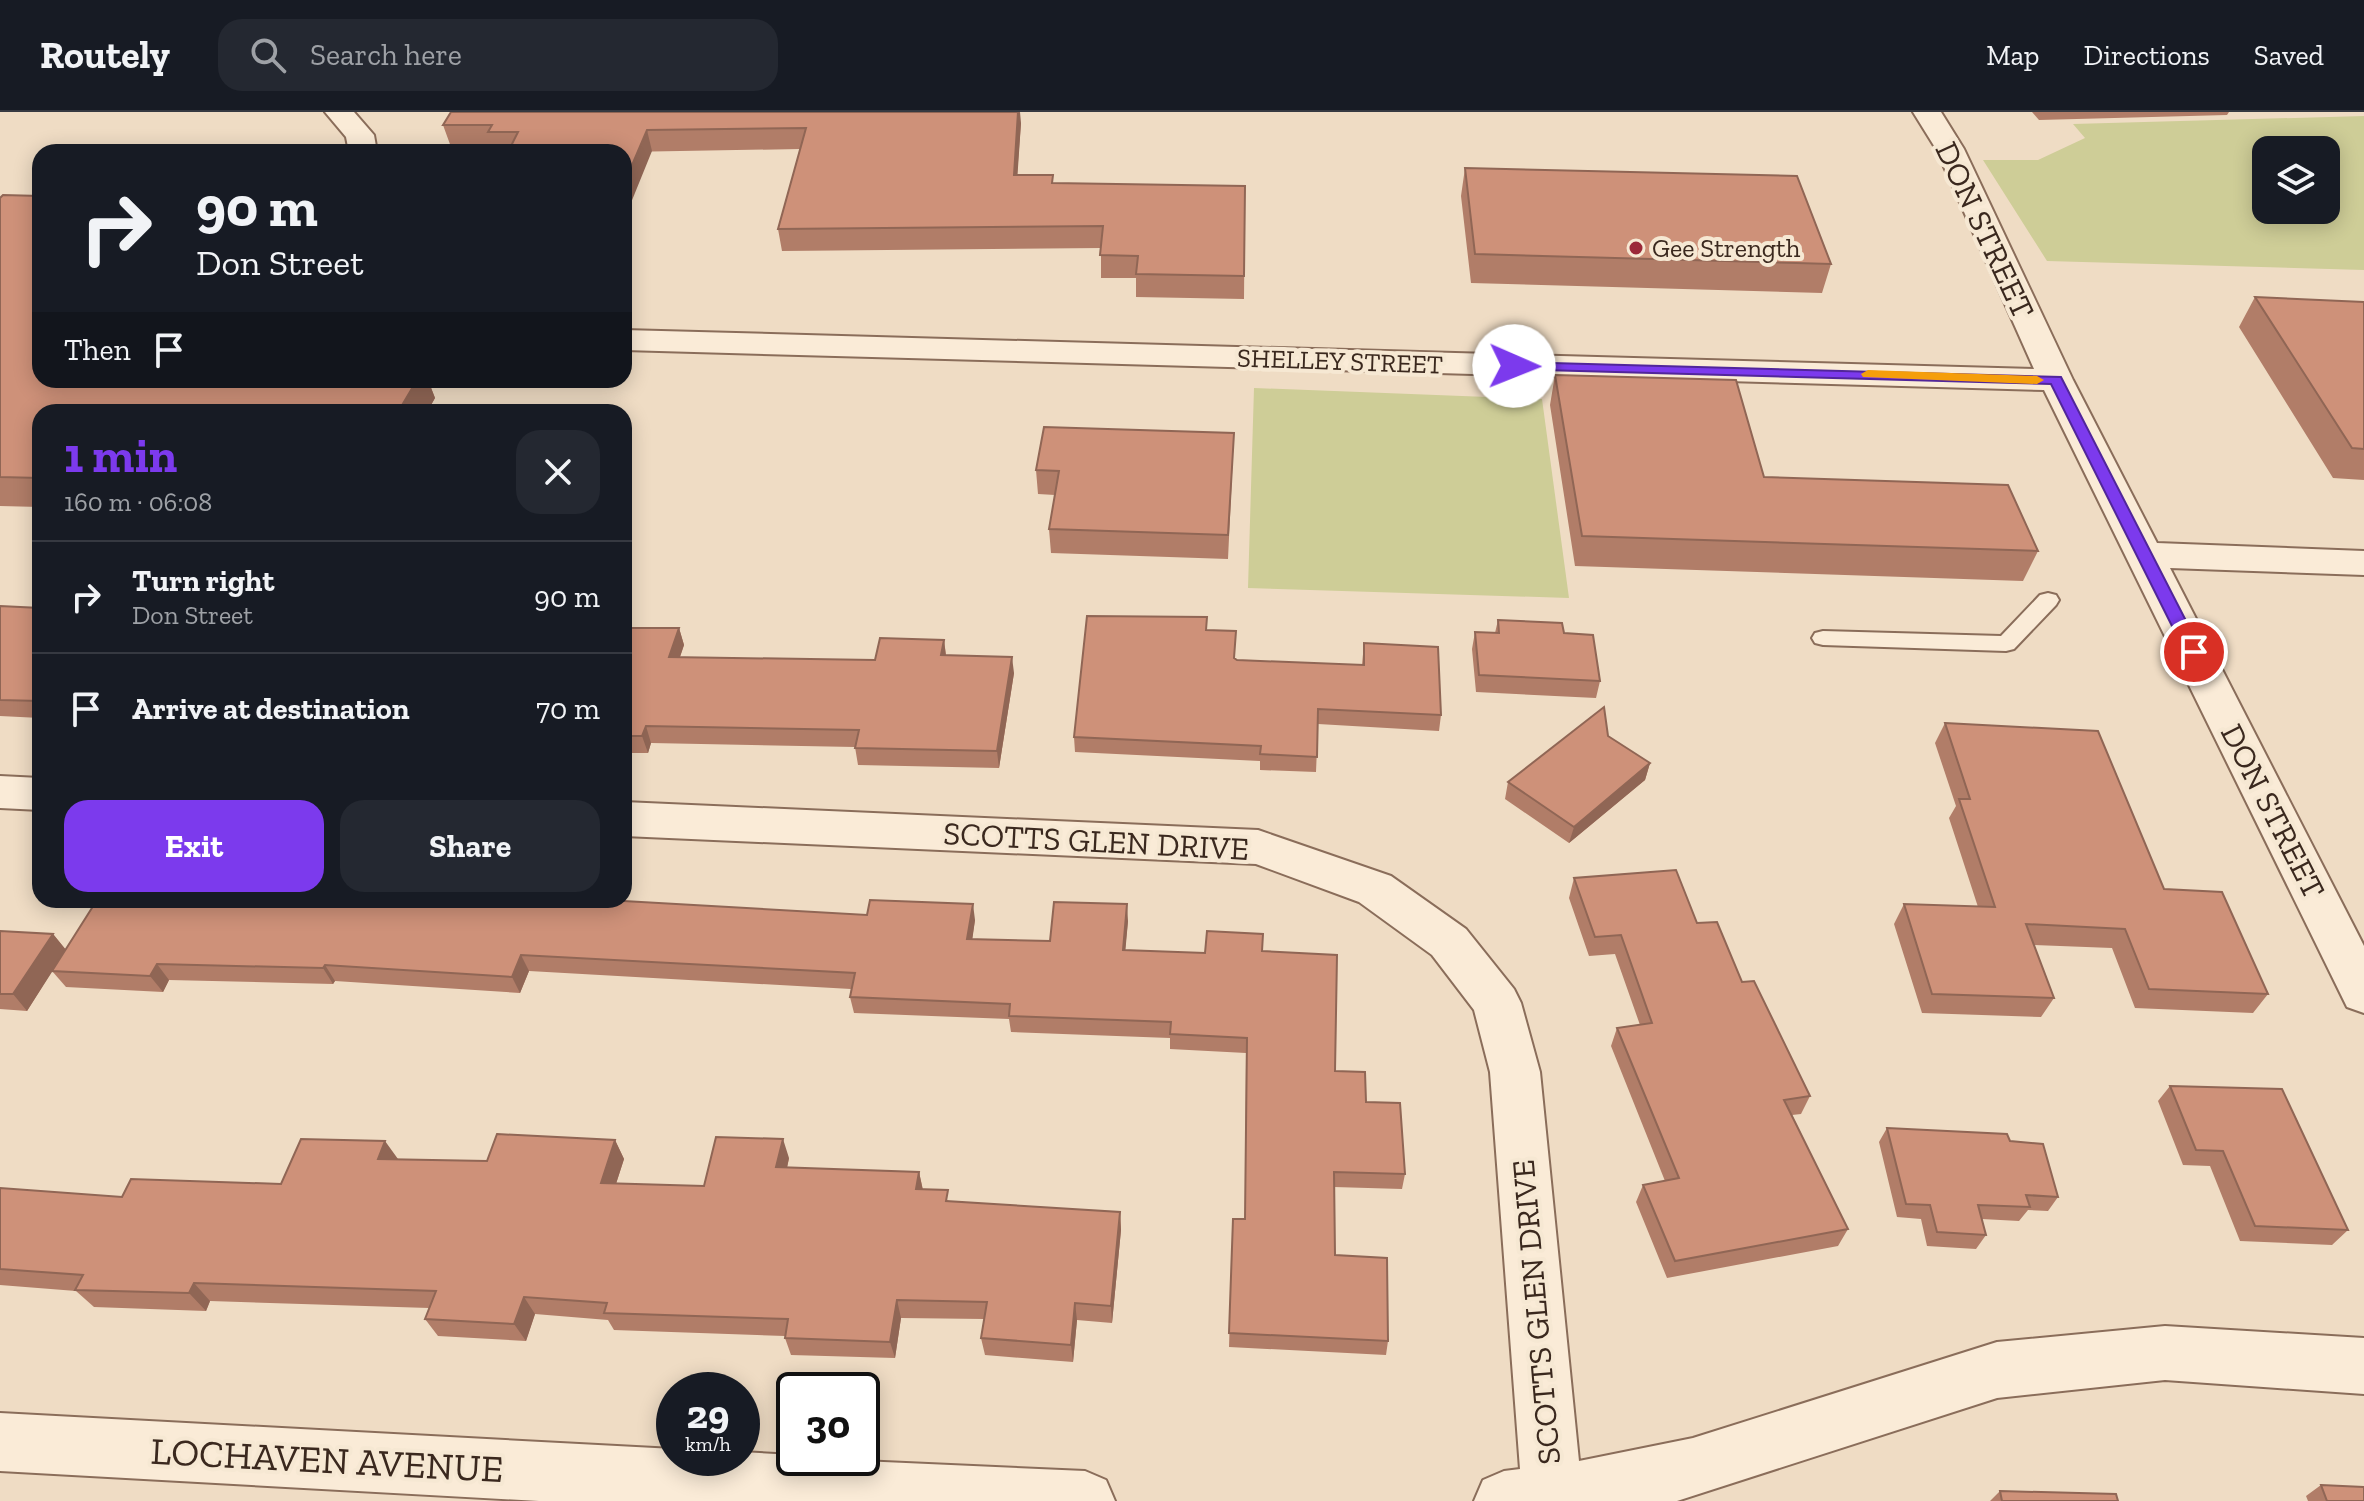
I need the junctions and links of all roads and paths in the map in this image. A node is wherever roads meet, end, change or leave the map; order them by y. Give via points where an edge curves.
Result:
1 (339, 112) edge
2 (1927, 112) edge
3 (362, 144) edge
4 (632, 340) edge
5 (2056, 380) junction
6 (2145, 555) junction
7 (2364, 563) edge
8 (2048, 600) dead end
9 (1823, 638) dead end
10 (0, 792) edge
11 (32, 794) edge
12 (632, 819) edge
13 (2364, 993) edge
14 (2364, 1366) edge
15 (0, 1442) edge
16 (1528, 1498) edge
17 (1085, 1501) edge

1 - 3 street
2 - 5 street, DON STREET via 1950,149
4 - 5 street, SHELLEY STREET
5 - 6 street, DON STREET
6 - 7 street
6 - 13 street, DON STREET
8 - 9 lane via 2006,644
10 - 11 street
12 - 16 street, SCOTTS GLEN DRIVE via 1258,847 1375,889 1449,942 1497,1003 1515,1072
14 - 16 street via 2165,1353 1997,1370 1693,1468
15 - 17 street, LOCHAVEN AVENUE

